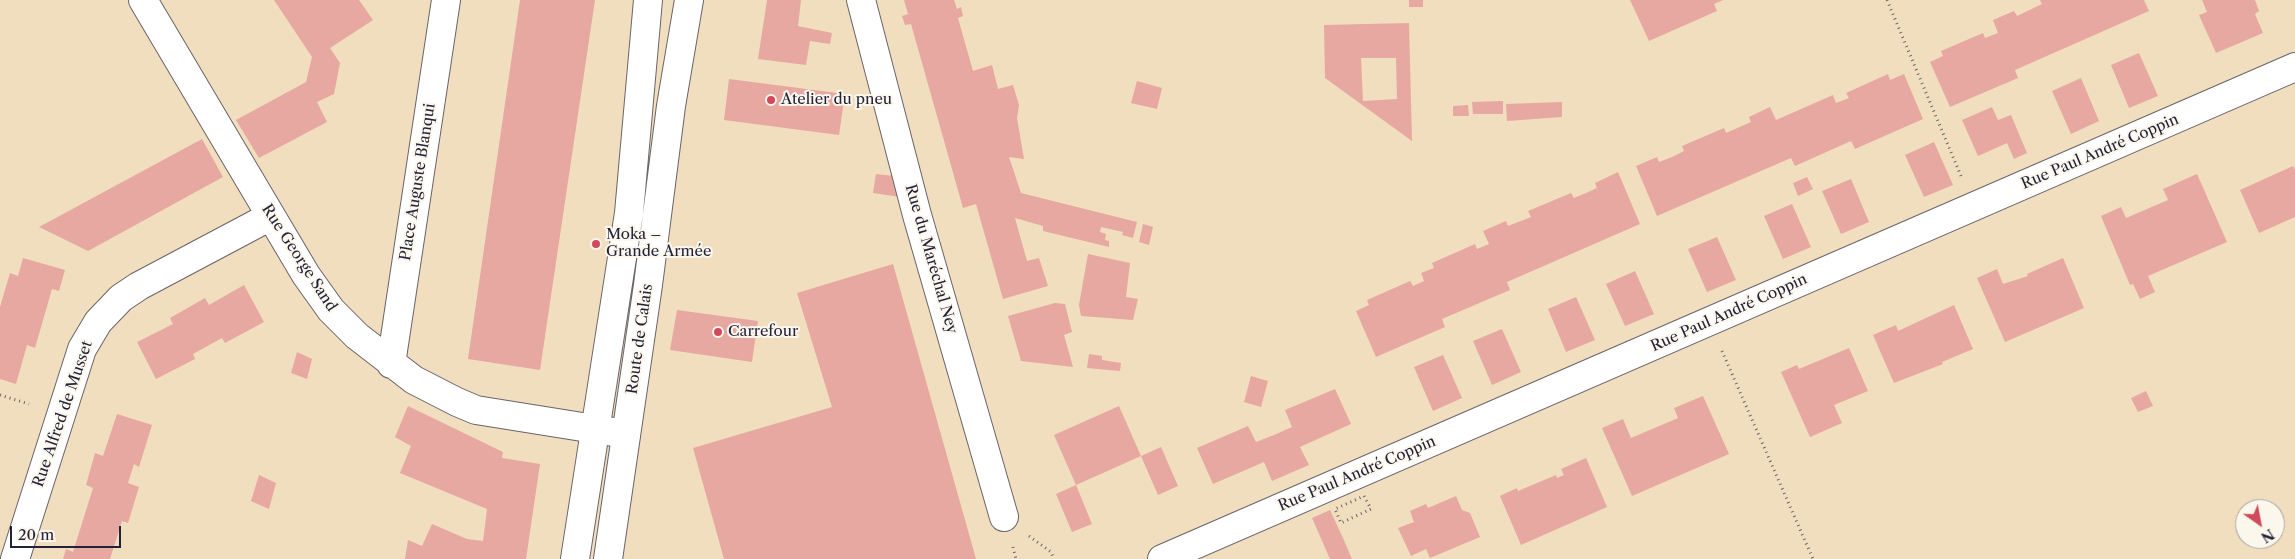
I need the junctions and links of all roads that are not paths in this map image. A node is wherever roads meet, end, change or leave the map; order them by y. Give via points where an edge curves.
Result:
1 (143, 0) edge
2 (446, 0) edge
3 (648, 0) edge
4 (688, 0) edge
5 (861, 0) edge
6 (2295, 67) edge
7 (271, 216) junction
8 (391, 364) junction
9 (595, 429) junction
10 (626, 434) junction
11 (1004, 518) dead end
12 (15, 559) edge
13 (574, 559) edge
14 (608, 559) edge
15 (1162, 559) edge

1 - 7 street, Rue George Sand
2 - 8 street, Place Auguste Blanqui
3 - 9 street, Route de Calais via 629,213
4 - 10 street, Route de Calais
5 - 11 street, Rue du Maréchal Ney via 920,224
6 - 15 street, Rue Paul André Coppin
7 - 8 street, Rue George Sand via 331,310
7 - 12 street, Rue Alfred de Musset via 139,286 98,322 82,349
8 - 9 street, Rue George Sand via 438,393 476,410
9 - 10 street, Rue George Sand
9 - 13 street, Route de Calais
10 - 14 street, Route de Calais

